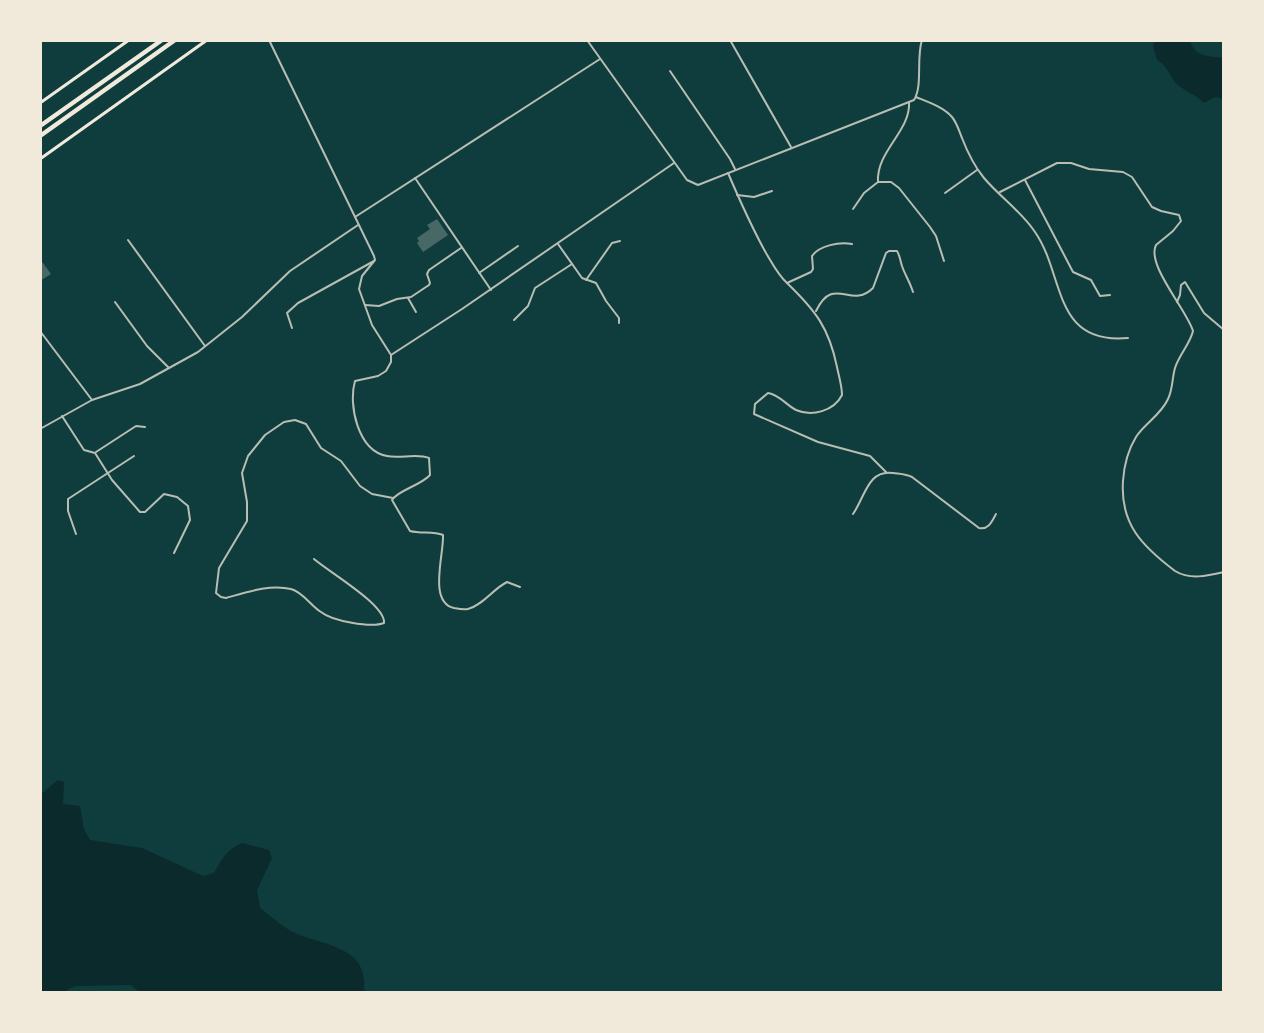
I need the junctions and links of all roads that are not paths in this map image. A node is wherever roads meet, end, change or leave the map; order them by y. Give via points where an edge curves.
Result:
1 (129, 40) edge
2 (162, 40) edge
3 (175, 40) edge
4 (207, 40) edge
5 (269, 40) edge
6 (587, 40) edge
7 (730, 40) edge
8 (922, 40) edge
9 (600, 59) junction
10 (670, 71) dead end
11 (916, 97) junction
12 (909, 102) junction
13 (40, 103) edge
14 (40, 126) edge
15 (40, 136) edge
16 (791, 147) junction
17 (40, 159) edge
18 (674, 163) junction
19 (735, 169) junction
20 (978, 169) junction
21 (728, 173) junction
22 (415, 178) junction
23 (1025, 180) junction
24 (878, 182) junction
25 (772, 191) dead end
26 (1000, 192) junction
27 (945, 193) dead end
28 (737, 195) junction
29 (853, 208) dead end
30 (355, 217) junction
31 (358, 224) junction
32 (128, 240) dead end
33 (620, 241) dead end
34 (852, 243) dead end
35 (558, 244) junction
36 (518, 246) dead end
37 (462, 247) junction
38 (375, 260) junction
39 (944, 261) dead end
40 (572, 264) junction
41 (480, 273) junction
42 (586, 280) junction
43 (787, 283) junction
44 (491, 290) junction
45 (913, 291) dead end
46 (1110, 295) dead end
47 (408, 298) junction
48 (115, 302) dead end
49 (1177, 302) junction
50 (364, 305) junction
51 (417, 312) dead end
52 (816, 312) junction
53 (514, 320) dead end
54 (618, 324) dead end
55 (292, 328) dead end
56 (1224, 330) edge
57 (40, 331) edge
58 (1128, 338) dead end
59 (205, 346) junction
60 (391, 355) junction
61 (169, 368) junction
62 (93, 400) junction
63 (62, 416) junction
64 (145, 427) dead end
65 (40, 429) edge
66 (94, 453) junction
67 (134, 456) dead end
68 (886, 472) junction
69 (108, 474) junction
70 (393, 498) junction
71 (853, 514) dead end
72 (996, 514) dead end
73 (76, 534) dead end
74 (174, 553) dead end
75 (314, 559) dead end
76 (1224, 572) edge
77 (520, 587) dead end

1 - 13 main road
2 - 14 highway
3 - 15 highway
4 - 17 main road
5 - 30 street
6 - 9 street
7 - 16 street
8 - 11 street
9 - 18 street
9 - 22 street
10 - 19 street
11 - 12 street
11 - 20 street via 953,118
12 - 16 street
12 - 24 street via 907,117 879,164
16 - 19 street
18 - 21 street via 694,184
18 - 35 street
19 - 21 street
20 - 26 street
20 - 27 street
21 - 28 street
22 - 30 street
22 - 37 street
23 - 26 street
23 - 46 street via 1073,272 1091,279 1100,296
23 - 49 street via 1064,163 1089,170 1124,172 1132,177 1152,207 1179,214 1177,227 1154,249 1155,259
24 - 29 street
24 - 39 street via 891,182 899,188 936,236
25 - 28 street via 754,197
26 - 58 street via 1035,230 1072,317 1099,338
28 - 43 street via 753,230
30 - 31 street
31 - 38 street
31 - 59 street via 290,271
32 - 59 street
33 - 42 street via 612,243
34 - 43 street via 815,252 811,272
35 - 40 street
35 - 44 street
36 - 41 street
37 - 41 street
37 - 47 street via 429,270 429,285
38 - 50 street via 359,281
38 - 55 street via 298,303 287,313
40 - 42 street
40 - 53 street via 535,288 526,308
41 - 44 street
42 - 54 street via 596,283 619,318
43 - 52 street
44 - 60 street
45 - 52 street via 900,254 889,250 870,291 859,295 831,294 822,299
47 - 50 street via 379,306
47 - 51 street
48 - 61 street via 147,346
49 - 56 street via 1185,282 1204,313
49 - 76 street via 1192,327 1192,335 1176,364 1168,400 1130,449 1124,475 1124,509 1138,537 1174,571 1198,577
50 - 60 street
52 - 68 street via 835,352 840,400 826,411 803,412 768,393 755,404 754,414 818,442 870,456
57 - 62 street
59 - 61 street
60 - 70 street via 382,374 355,381 353,389 358,428 379,454 429,458 431,472 423,482
61 - 62 street via 140,384
62 - 63 street
63 - 65 street
63 - 66 street via 84,450
64 - 66 street via 136,426
66 - 69 street
67 - 69 street
68 - 71 street via 871,480
68 - 72 street via 912,477 979,528 988,526
69 - 73 street via 68,499
69 - 74 street via 143,514 164,494 177,497 188,506 190,520
70 - 75 street via 372,494 360,486 345,466 321,448 306,424 290,420 273,428 245,462 242,473 247,521 219,568 216,593 226,598 263,589 292,589 330,618 373,625 384,623 379,611 352,585
70 - 77 street via 410,531 443,535 440,587 442,599 449,607 468,609 507,582

